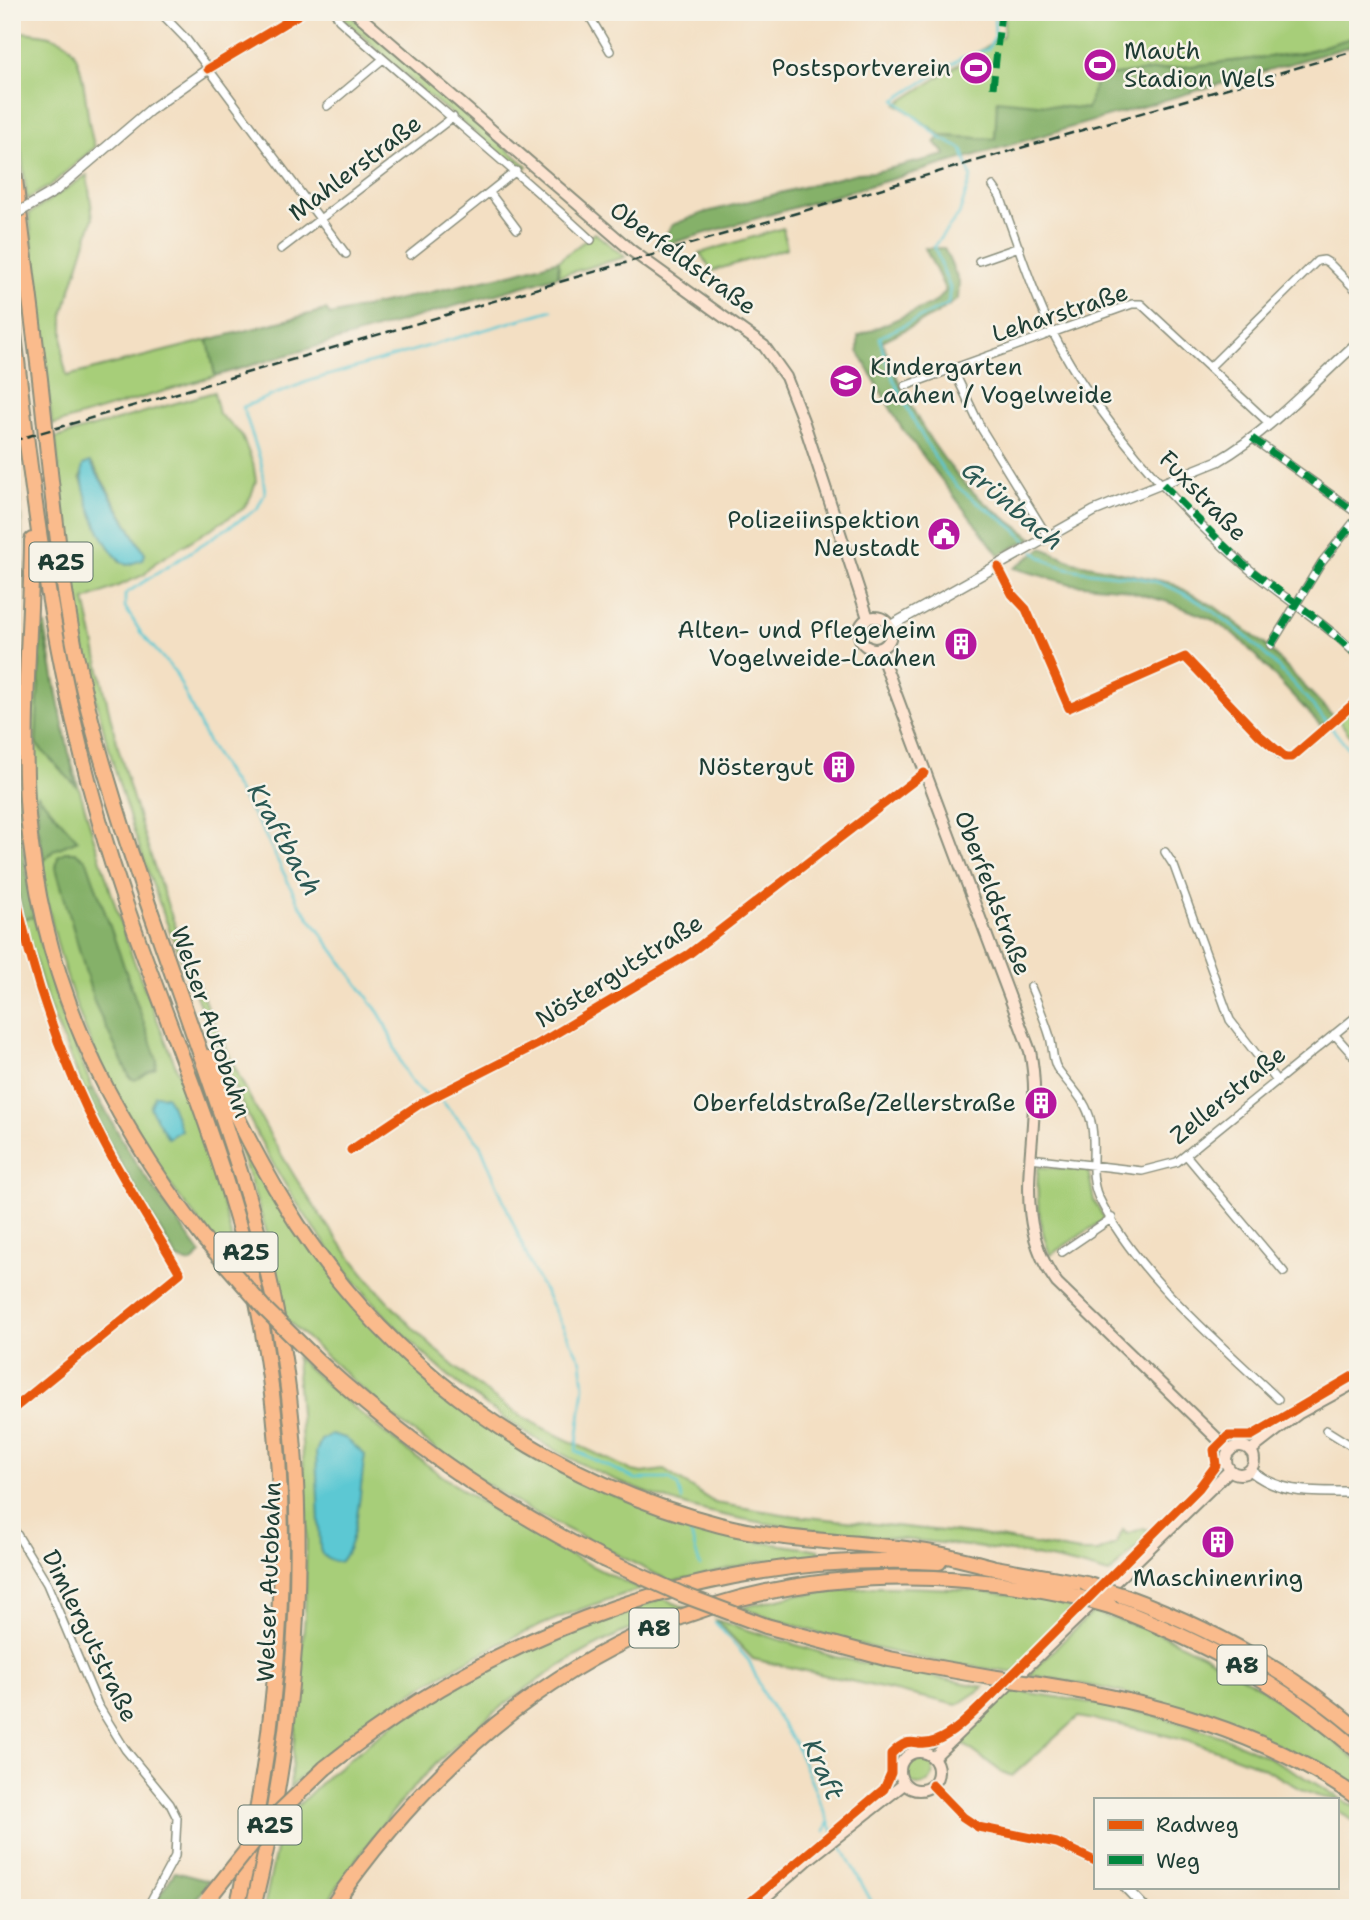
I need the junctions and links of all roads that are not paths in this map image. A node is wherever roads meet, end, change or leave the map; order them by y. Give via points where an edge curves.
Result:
1 (160, 12) edge
2 (303, 12) edge
3 (335, 12) edge
4 (355, 12) edge
5 (587, 12) edge
6 (610, 51) dead end
7 (383, 59) junction
8 (208, 69) junction
9 (327, 106) dead end
10 (453, 117) junction
11 (12, 155) edge
12 (516, 171) junction
13 (993, 186) dead end
14 (490, 193) junction
15 (12, 216) edge
16 (320, 220) junction
17 (517, 229) dead end
18 (591, 240) dead end
19 (1019, 247) junction
20 (281, 249) dead end
21 (346, 254) dead end
22 (410, 255) dead end
23 (979, 261) dead end
24 (1358, 292) edge
25 (12, 316) edge
26 (1053, 332) junction
27 (1358, 342) edge
28 (1211, 366) junction
29 (953, 369) junction
30 (905, 386) dead end
31 (1270, 424) junction
32 (1252, 438) junction
33 (1163, 484) junction
34 (33, 507) junction
35 (1358, 516) edge
36 (1048, 537) junction
37 (998, 567) junction
38 (1297, 604) junction
39 (868, 618) junction
40 (890, 626) junction
41 (1271, 645) dead end
42 (879, 649) junction
43 (1358, 656) edge
44 (1299, 751) dead end
45 (924, 773) junction
46 (1165, 852) dead end
47 (12, 875) edge
48 (1031, 988) dead end
49 (181, 1000) junction
50 (1358, 1015) edge
51 (1334, 1034) junction
52 (1358, 1061) edge
53 (1277, 1081) junction
54 (351, 1150) dead end
55 (1186, 1155) junction
56 (1030, 1158) junction
57 (1094, 1166) junction
58 (1112, 1218) junction
59 (1062, 1252) dead end
60 (1284, 1272) dead end
61 (1358, 1381) edge
62 (1278, 1399) dead end
63 (12, 1410) edge
64 (1326, 1430) dead end
65 (1358, 1450) edge
66 (1230, 1451) junction
67 (1250, 1451) junction
68 (1230, 1470) junction
69 (1250, 1470) junction
70 (1358, 1492) edge
71 (12, 1526) edge
72 (992, 1566) junction
73 (1082, 1591) junction
74 (1358, 1730) edge
75 (1358, 1751) edge
76 (933, 1758) junction
77 (904, 1784) junction
78 (932, 1785) junction
79 (1358, 1798) edge
80 (1094, 1861) edge
81 (1126, 1888) edge
82 (205, 1903) edge
83 (147, 1908) edge
84 (237, 1908) edge
85 (254, 1908) edge
86 (331, 1908) edge
87 (753, 1908) edge
88 (1145, 1908) edge

1 - 8 street
2 - 8 street
3 - 7 street, Oberfeldstraße
4 - 39 main road, Oberfeldstraße via 622,243 764,346 786,377 804,423
5 - 6 street
7 - 9 street
7 - 10 street, Oberfeldstraße
8 - 15 street, bridge via 150,110 55,191
8 - 16 street
10 - 12 street, Oberfeldstraße
10 - 16 street, Mahlerstraße
11 - 49 highway, Welser Autobahn / A25 via 75,646 126,843
12 - 14 street
12 - 18 street, Oberfeldstraße
13 - 19 street, Fuxstraße
14 - 17 street
14 - 22 street
16 - 20 street, Mahlerstraße
16 - 21 street
19 - 23 street
19 - 26 street, Fuxstraße
24 - 28 street via 1329,263 1317,261
25 - 34 highway, Welser Autobahn / A25
26 - 28 street, Leharstraße via 1141,304
26 - 29 street, Leharstraße
26 - 33 street, Fuxstraße via 1108,421
27 - 31 street
28 - 31 street, Leharstraße
29 - 30 street, Leharstraße
29 - 36 street via 981,428
31 - 32 street
32 - 33 street via 1218,461
32 - 35 street
33 - 36 street via 1094,511
33 - 38 street, Fuxstraße via 1242,564
34 - 79 highway, bridge via 26,769 44,921 66,998 97,1073 141,1153 204,1239 320,1363 464,1478 603,1559 681,1594 766,1626 889,1659 1139,1702 1201,1720 1293,1760
34 - 84 highway, Welser Autobahn / A25 via 84,767 122,895 237,1219 272,1387 281,1502 279,1632 263,1775
35 - 38 street
36 - 37 street
37 - 40 street
37 - 44 street via 1026,609 1069,708 1185,657 1281,756 1292,757
38 - 41 street
38 - 43 street, Fuxstraße
39 - 40 main road via 881,618
39 - 42 main road, Oberfeldstraße via 860,628 861,641
40 - 42 main road via 890,640
42 - 45 main road, Oberfeldstraße
45 - 54 street, Nöstergutstraße via 689,954 538,1044 418,1105
45 - 56 main road, Oberfeldstraße via 1030,1051 1035,1089
46 - 53 street via 1230,1020
47 - 63 street via 33,968 53,1026 103,1142 180,1272
48 - 57 street via 1057,1068 1088,1111
49 - 72 highway via 253,1148 326,1265 407,1353 500,1427 584,1475 684,1515 754,1532 918,1550
49 - 85 highway, Welser Autobahn / A25 via 253,1217 280,1340 294,1446 298,1546 291,1675
50 - 51 street, Zellerstraße
51 - 52 street
51 - 53 street, Zellerstraße
53 - 55 street, Zellerstraße
55 - 57 street, Zellerstraße via 1153,1171
55 - 60 street
56 - 57 street
56 - 66 main road, Oberfeldstraße via 1031,1231 1046,1268
57 - 58 street via 1096,1190
58 - 59 street
58 - 62 street via 1180,1307
61 - 67 main road via 1293,1417
64 - 65 street
66 - 67 main road via 1242,1447
66 - 68 main road via 1226,1458
67 - 69 main road
68 - 69 main road via 1240,1474
68 - 76 main road
69 - 70 street via 1281,1489
71 - 83 street, Dimlergutstraße via 47,1584 98,1705 177,1818 175,1856
72 - 73 highway, A8
72 - 82 highway, A8, bridge via 883,1560 735,1575 649,1596 546,1632 475,1666 399,1712 325,1768 270,1821
73 - 74 highway, A8, bridge via 1121,1595 1175,1615 1251,1653
73 - 75 highway, A8, bridge via 1239,1663
73 - 86 highway, A8 via 963,1578 858,1578 757,1594 649,1630 550,1683 487,1730 403,1814
76 - 77 main road via 916,1752 905,1757 900,1768
76 - 78 main road via 938,1775
77 - 78 main road via 921,1791
77 - 87 main road
78 - 80 street via 978,1826 1057,1843
81 - 88 street

